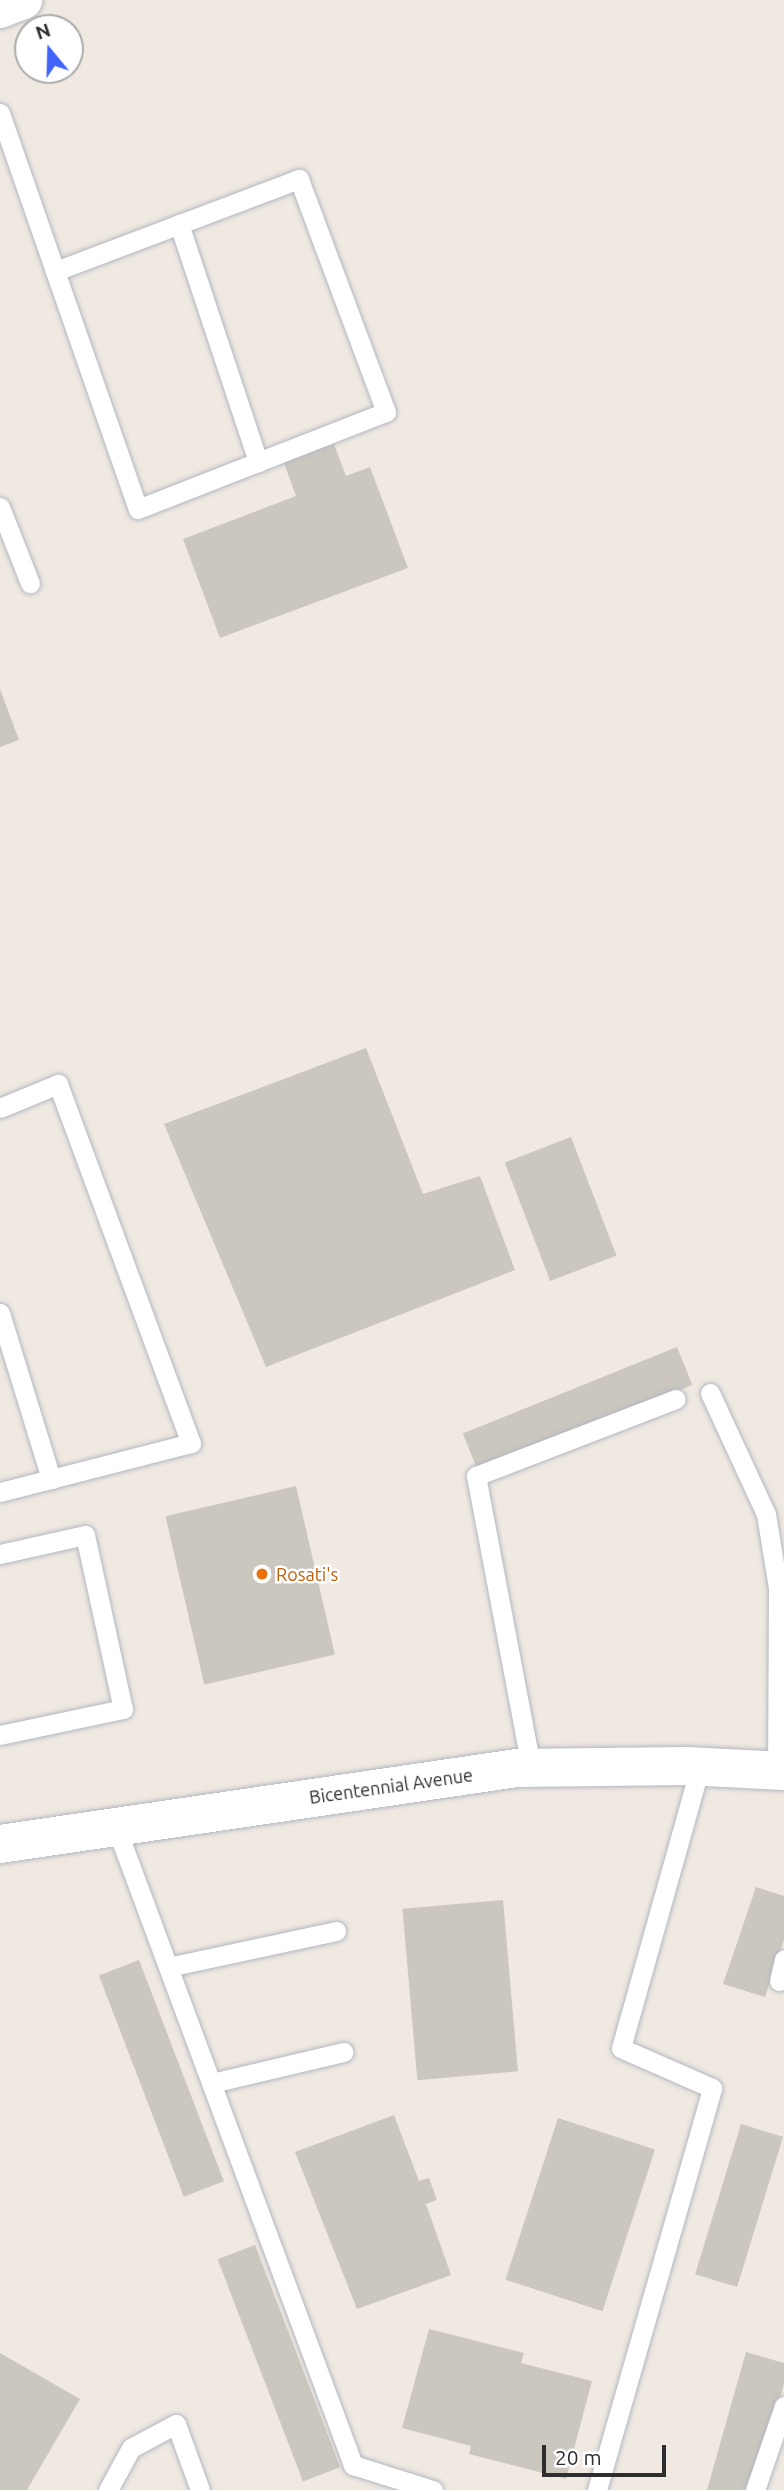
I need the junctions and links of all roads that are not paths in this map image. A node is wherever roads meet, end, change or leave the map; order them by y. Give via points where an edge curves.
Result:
1 (23, 0) edge
2 (0, 9) edge
3 (0, 113) edge
4 (179, 224) junction
5 (55, 271) junction
6 (258, 462) junction
7 (0, 507) edge
8 (30, 583) dead end
9 (0, 1108) edge
10 (0, 1313) edge
11 (710, 1393) dead end
12 (676, 1399) dead end
13 (51, 1479) junction
14 (0, 1492) edge
15 (0, 1554) edge
16 (0, 1735) edge
17 (700, 1767) junction
18 (531, 1768) junction
19 (780, 1771) edge
20 (116, 1827) junction
21 (0, 1844) edge
22 (336, 1931) dead end
23 (784, 1960) edge
24 (168, 1967) junction
25 (779, 1981) dead end
26 (343, 2052) dead end
27 (212, 2083) junction
28 (784, 2406) edge
29 (108, 2490) edge
30 (201, 2490) edge
31 (433, 2490) edge
32 (597, 2490) edge
33 (755, 2490) edge

1 - 2 street
3 - 5 lane
4 - 5 lane
4 - 6 lane
4 - 6 lane via 299,178 386,412
5 - 6 lane via 138,509
7 - 8 lane
9 - 13 lane via 58,1084 191,1443
10 - 13 lane
11 - 19 lane via 766,1514 778,1588
12 - 18 lane via 476,1476
13 - 14 lane
15 - 16 lane via 85,1535 123,1709
17 - 18 street, Bicentennial Avenue
17 - 19 street, Bicentennial Avenue
17 - 32 lane via 621,2048 712,2088
18 - 20 street, Bicentennial Avenue
20 - 21 street, Bicentennial Avenue
20 - 24 lane
22 - 24 lane
23 - 25 lane
24 - 27 lane
26 - 27 lane
27 - 31 lane via 353,2465
28 - 33 lane
29 - 30 lane via 131,2448 176,2424

